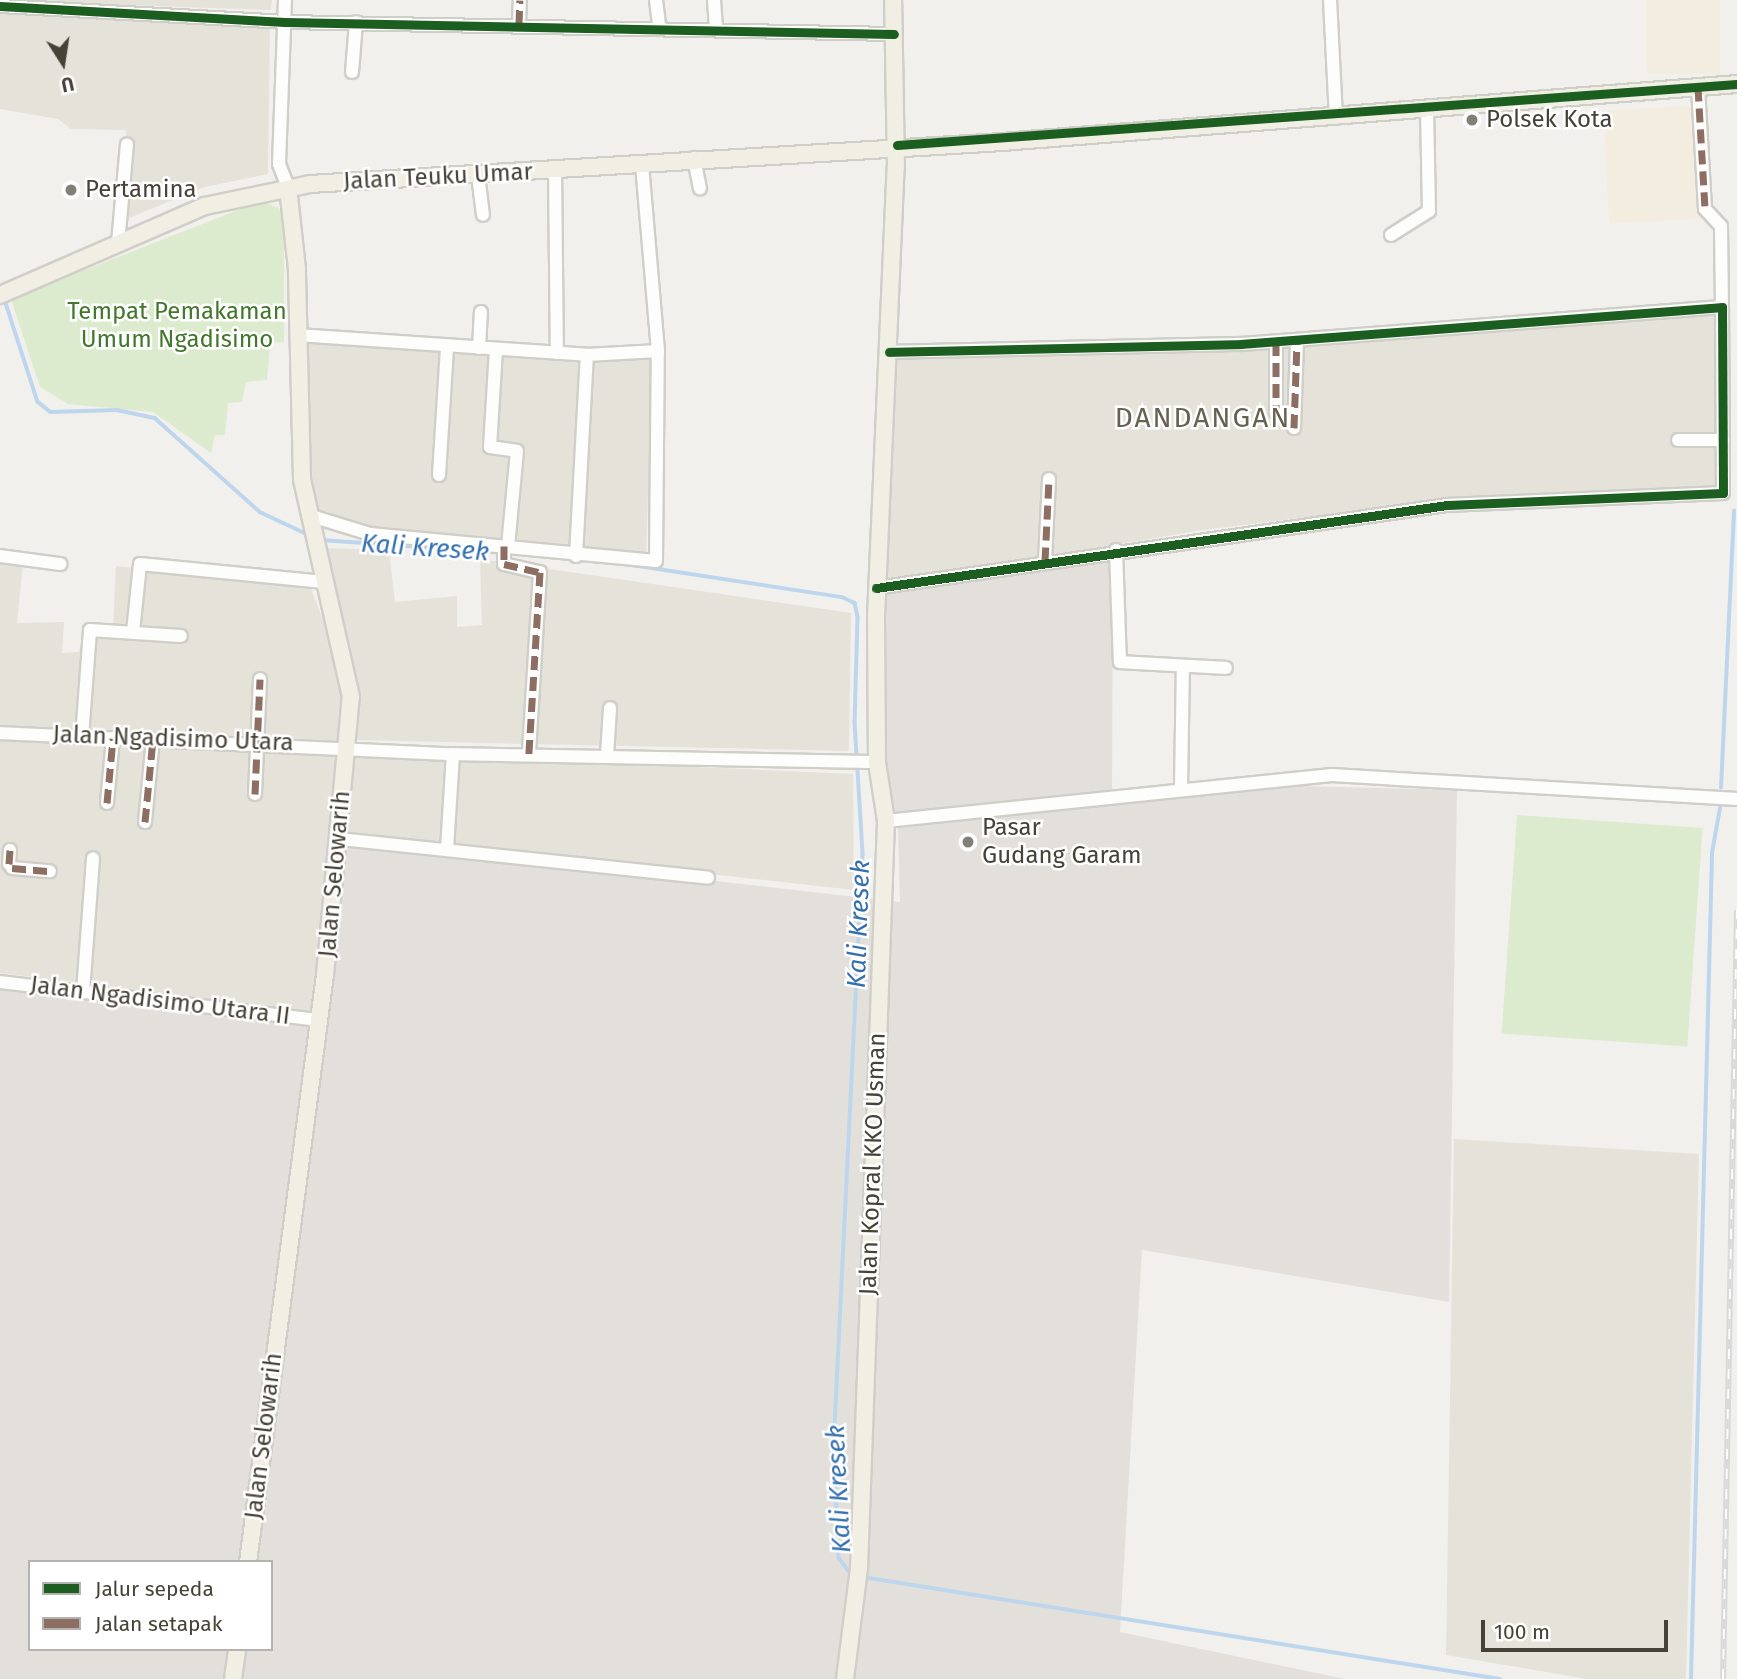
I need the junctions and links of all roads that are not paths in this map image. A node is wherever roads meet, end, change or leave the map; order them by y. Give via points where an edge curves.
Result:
1 (285, 0) edge
2 (520, 0) edge
3 (656, 0) edge
4 (715, 0) edge
5 (893, 0) edge
6 (1330, 0) edge
7 (0, 6) edge
8 (285, 22) junction
9 (356, 22) junction
10 (519, 24) junction
11 (659, 26) junction
12 (716, 29) junction
13 (894, 34) junction
14 (352, 72) dead end
15 (1737, 84) edge
16 (1698, 87) junction
17 (1427, 111) junction
18 (1336, 118) junction
19 (127, 144) dead end
20 (897, 145) junction
21 (694, 159) junction
22 (642, 163) junction
23 (555, 170) junction
24 (478, 175) junction
25 (288, 188) junction
26 (700, 188) dead end
27 (483, 215) dead end
28 (1391, 235) dead end
29 (118, 243) junction
30 (0, 295) edge
31 (1722, 307) junction
32 (481, 312) dead end
33 (297, 335) junction
34 (1297, 341) junction
35 (1276, 342) junction
36 (447, 347) junction
37 (479, 348) junction
38 (495, 349) junction
39 (659, 351) junction
40 (889, 352) junction
41 (557, 353) junction
42 (587, 355) junction
43 (1276, 413) dead end
44 (1294, 428) dead end
45 (1678, 440) dead end
46 (1723, 440) junction
47 (439, 475) dead end
48 (1049, 479) dead end
49 (309, 519) junction
50 (506, 546) junction
51 (1116, 550) junction
52 (0, 556) edge
53 (576, 556) junction
54 (1045, 561) junction
55 (61, 564) dead end
56 (324, 582) junction
57 (876, 588) junction
58 (133, 632) junction
59 (181, 636) dead end
60 (1184, 666) junction
61 (1226, 668) dead end
62 (260, 679) dead end
63 (610, 708) dead end
64 (0, 733) edge
65 (82, 737) junction
66 (113, 738) junction
67 (153, 739) junction
68 (259, 742) junction
69 (346, 745) junction
70 (453, 754) junction
71 (529, 754) junction
72 (607, 755) junction
73 (873, 763) junction
74 (1181, 788) junction
75 (255, 794) dead end
76 (1737, 799) edge
77 (107, 803) dead end
78 (886, 821) junction
79 (145, 822) dead end
80 (340, 839) junction
81 (447, 849) junction
82 (10, 850) dead end
83 (93, 858) dead end
84 (50, 871) dead end
85 (708, 878) dead end
86 (0, 982) edge
87 (83, 992) junction
88 (320, 1020) junction
89 (248, 1560) edge
90 (237, 1651) edge
91 (233, 1679) edge
92 (845, 1679) edge

1 - 8 street
2 - 10 street
3 - 11 street
4 - 12 street
5 - 13 main road, Jalan Kopral KKO Usman
6 - 18 street
7 - 8 street
8 - 9 street
8 - 25 street via 279,164
9 - 10 street
9 - 14 street
10 - 11 street
11 - 12 street
12 - 13 street
13 - 20 main road, Jalan Kopral KKO Usman
15 - 16 main road, Jalan Teuku Umar
16 - 17 main road, Jalan Teuku Umar
16 - 31 street via 1705,209 1721,226
17 - 18 main road, Jalan Teuku Umar
17 - 28 street via 1429,211
18 - 20 main road, Jalan Teuku Umar
19 - 29 street
20 - 21 main road, Jalan Teuku Umar
20 - 40 main road, Jalan Kopral KKO Usman
21 - 22 main road, Jalan Teuku Umar
21 - 26 street
22 - 23 main road, Jalan Teuku Umar
22 - 39 street
23 - 24 main road, Jalan Teuku Umar
23 - 41 street
24 - 25 main road, Jalan Teuku Umar
24 - 27 street
25 - 29 main road, Jalan Teuku Umar via 205,206
25 - 33 main road, Jalan Selowarih
29 - 30 main road, Jalan Teuku Umar
31 - 34 street
31 - 46 street
32 - 37 street
33 - 36 street
33 - 49 main road, Jalan Selowarih
34 - 35 street
34 - 44 street
35 - 40 street
35 - 43 street
36 - 37 street
36 - 47 street
37 - 38 street
38 - 41 street
38 - 50 street via 490,447 517,450
39 - 42 street
39 - 53 street via 656,561
40 - 57 main road, Jalan Kopral KKO Usman
41 - 42 street
42 - 53 street
45 - 46 street
46 - 51 street via 1723,494 1447,505
48 - 54 street
49 - 50 street via 370,534
49 - 56 main road, Jalan Selowarih
50 - 53 street
50 - 71 street via 502,562 540,572
51 - 54 street
51 - 60 street via 1120,662
52 - 55 street
54 - 57 street
56 - 58 street via 140,564
56 - 69 main road, Jalan Selowarih via 351,680
57 - 73 main road, Jalan Kopral KKO Usman
58 - 59 street
58 - 65 street via 88,632
60 - 61 street
60 - 74 street
62 - 68 street
63 - 72 street
64 - 65 street, Jalan Ngadisimo Utara
65 - 66 street, Jalan Ngadisimo Utara
66 - 67 street, Jalan Ngadisimo Utara
66 - 77 street
67 - 68 street, Jalan Ngadisimo Utara
67 - 79 street
68 - 69 street, Jalan Ngadisimo Utara
68 - 75 street
69 - 70 street, Jalan Ngadisimo Utara
69 - 80 main road, Jalan Selowarih
70 - 71 street, Jalan Ngadisimo Utara
70 - 81 street
71 - 72 street, Jalan Ngadisimo Utara
72 - 73 street, Jalan Ngadisimo Utara
73 - 78 main road, Jalan Kopral KKO Usman
74 - 76 street via 1258,778 1406,776
74 - 78 street
78 - 92 main road, Jalan Kopral KKO Usman via 859,1573
80 - 81 street
80 - 88 main road, Jalan Selowarih
81 - 85 street
82 - 84 street via 11,866
83 - 87 street
86 - 87 street, Jalan Ngadisimo Utara II
87 - 88 street, Jalan Ngadisimo Utara II
88 - 89 main road, Jalan Selowarih
90 - 91 main road

